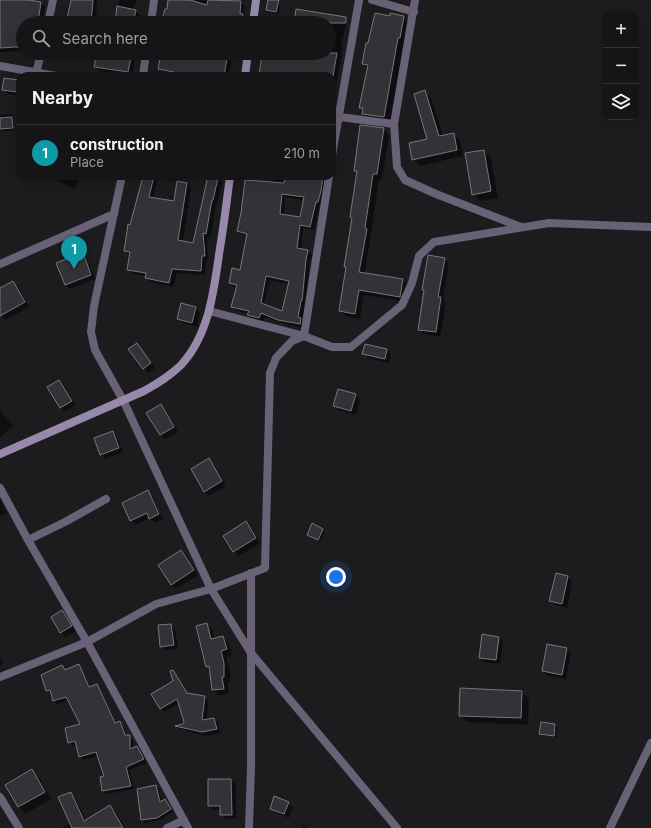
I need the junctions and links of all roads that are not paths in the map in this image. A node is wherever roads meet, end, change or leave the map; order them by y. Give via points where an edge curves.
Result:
1 (53, 0) edge
2 (154, 0) edge
3 (256, 0) edge
4 (359, 0) edge
5 (372, 0) edge
6 (415, 0) edge
7 (414, 12) junction
8 (50, 16) edge
9 (151, 16) edge
10 (254, 16) edge
11 (39, 60) edge
12 (145, 60) edge
13 (247, 60) edge
14 (0, 66) edge
15 (31, 72) edge
16 (36, 72) edge
17 (144, 72) edge
18 (246, 72) edge
19 (336, 111) edge
20 (336, 116) edge
21 (394, 124) junction
22 (121, 180) edge
23 (229, 180) edge
24 (328, 180) edge
25 (114, 214) junction
26 (521, 227) junction
27 (651, 227) edge
28 (0, 264) edge
29 (209, 311) junction
30 (304, 336) junction
31 (123, 400) junction
32 (0, 454) edge
33 (0, 488) edge
34 (106, 499) dead end
35 (28, 540) junction
36 (250, 573) junction
37 (211, 589) junction
38 (87, 642) junction
39 (251, 652) junction
40 (0, 677) edge
41 (651, 743) edge
42 (0, 797) edge
43 (184, 820) junction
44 (19, 828) edge
45 (167, 828) edge
46 (188, 828) edge
47 (249, 828) edge
48 (397, 828) edge
49 (610, 828) edge

1 - 8 street
2 - 9 street
3 - 10 street
4 - 19 street
5 - 7 street
6 - 7 street
7 - 21 street
11 - 16 street
12 - 17 street
13 - 18 street
14 - 15 street
20 - 21 street
21 - 26 street via 397,167 405,180
22 - 25 street
23 - 29 street
24 - 30 street
25 - 28 street
25 - 31 street via 94,306 91,332 95,350
26 - 27 street via 560,222
26 - 30 street via 434,242 419,256 412,283 402,305 351,347 332,347
29 - 30 street
29 - 31 street via 197,342 182,364 165,380
30 - 36 street via 292,341 276,358 270,373 265,568
31 - 32 street
31 - 37 street
33 - 35 street
34 - 35 street
35 - 38 street
36 - 37 street
36 - 39 street
37 - 38 street via 156,604
37 - 39 street
38 - 40 street
38 - 43 street
39 - 47 street
39 - 48 street
41 - 49 street
42 - 44 street
43 - 45 street
43 - 46 street

